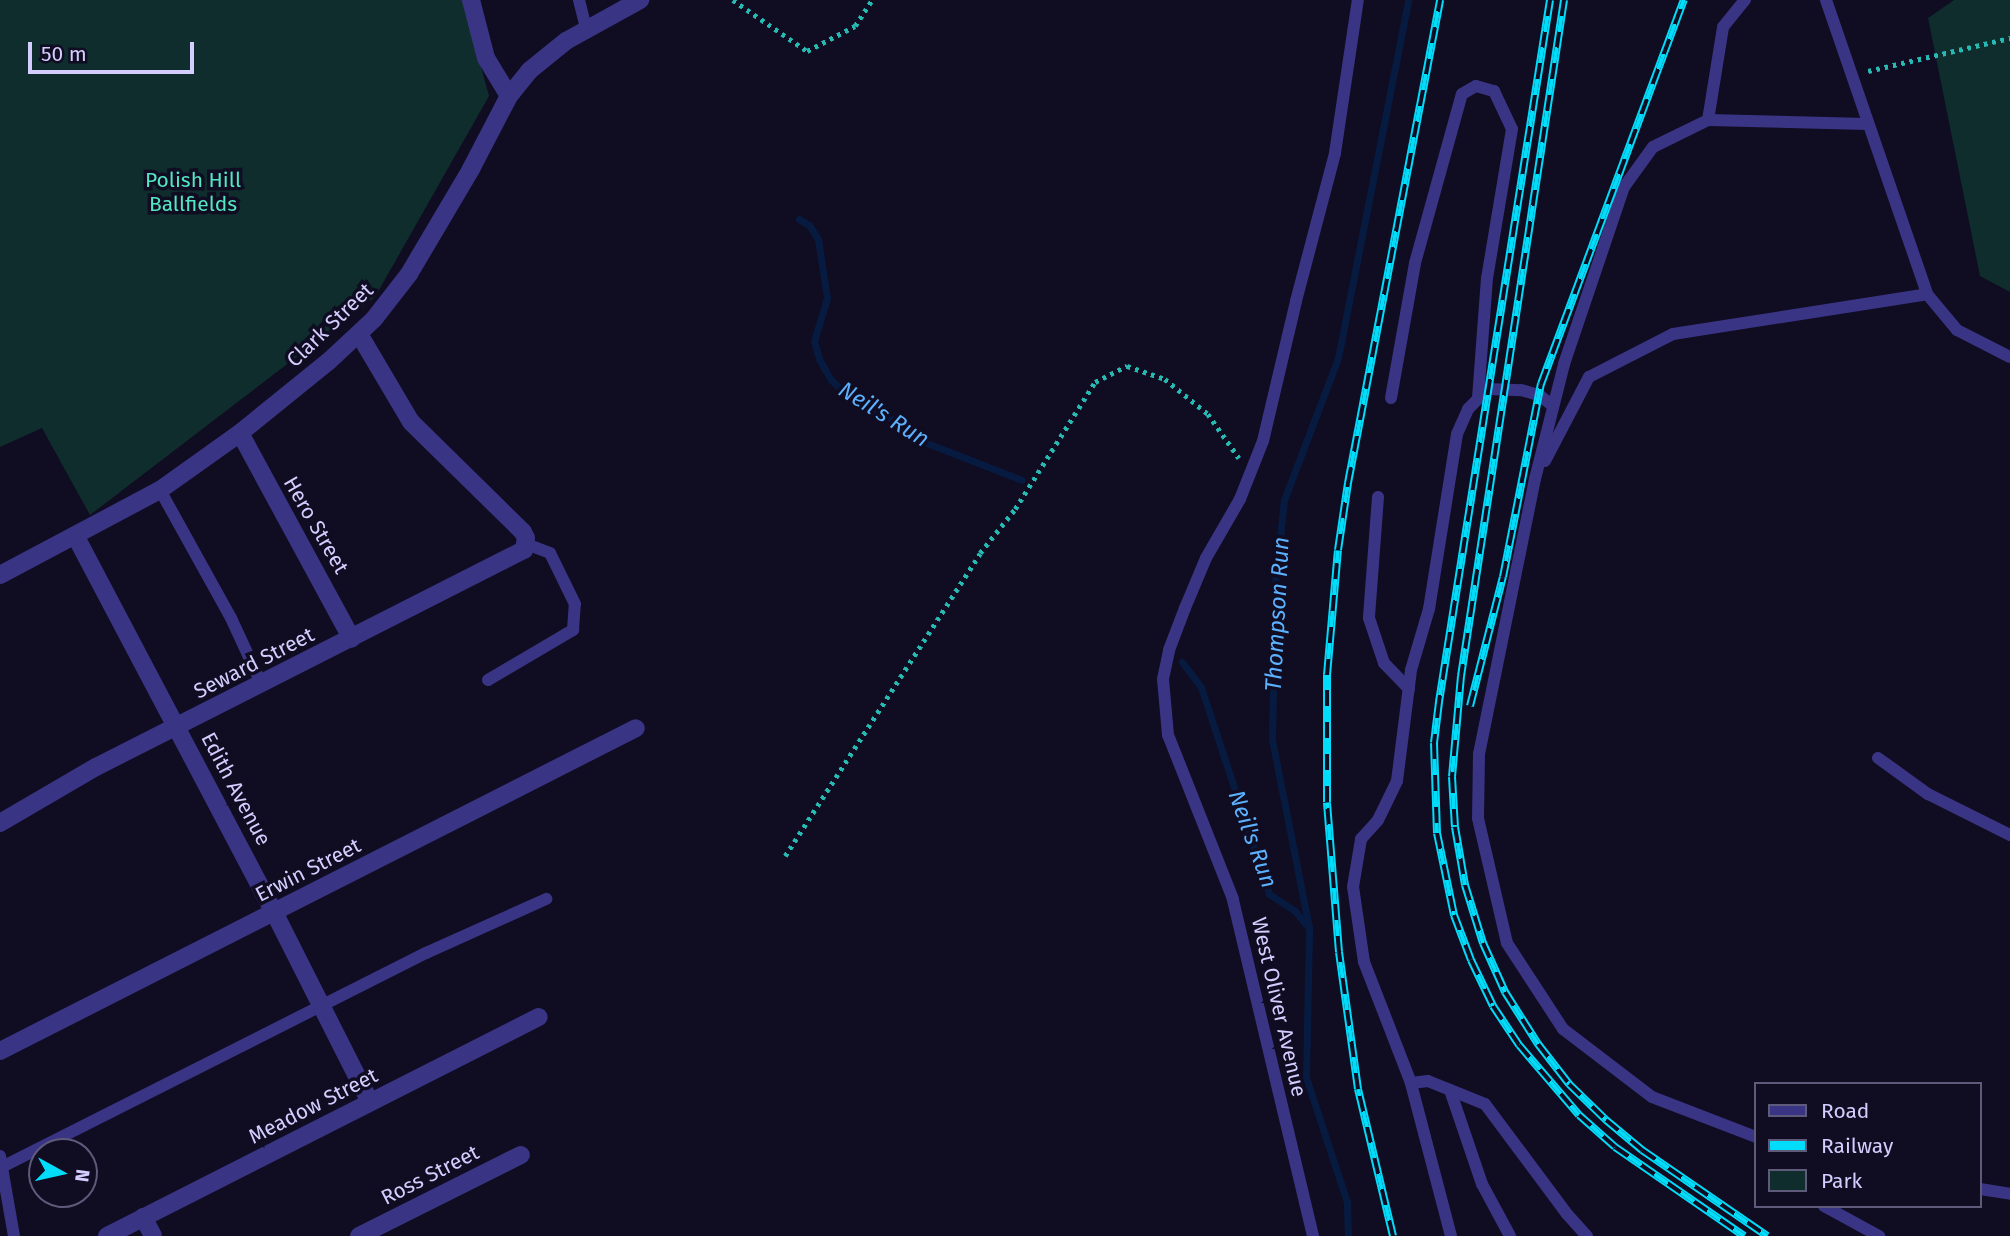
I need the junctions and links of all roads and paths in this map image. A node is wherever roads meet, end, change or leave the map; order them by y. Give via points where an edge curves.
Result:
1 (471, 0) edge
2 (579, 0) edge
3 (640, 0) edge
4 (733, 0) edge
5 (872, 0) edge
6 (1358, 0) edge
7 (1745, 0) edge
8 (1826, 0) edge
9 (586, 29) junction
10 (2010, 38) edge
11 (1851, 75) junction
12 (509, 96) junction
13 (1708, 120) junction
14 (1867, 124) junction
15 (1927, 294) junction
16 (359, 334) junction
17 (2010, 357) edge
18 (1391, 398) dead end
19 (1478, 398) junction
20 (1553, 406) junction
21 (240, 433) junction
22 (1251, 475) junction
23 (1535, 480) junction
24 (160, 490) junction
25 (1378, 497) dead end
26 (76, 537) junction
27 (527, 544) junction
28 (0, 575) edge
29 (352, 639) junction
30 (488, 680) dead end
31 (262, 685) junction
32 (1409, 689) junction
33 (176, 727) junction
34 (636, 728) dead end
35 (1878, 758) dead end
36 (0, 823) edge
37 (2010, 835) edge
38 (785, 856) dead end
39 (545, 899) dead end
40 (274, 912) junction
41 (322, 1007) junction
42 (539, 1017) dead end
43 (0, 1051) edge
44 (1411, 1083) junction
45 (1450, 1090) junction
46 (370, 1102) junction
47 (1755, 1137) edge
48 (521, 1155) dead end
49 (1, 1161) edge
50 (1982, 1189) edge
51 (2010, 1194) edge
52 (1828, 1208) edge
53 (143, 1217) junction
54 (14, 1236) edge
55 (107, 1236) edge
56 (153, 1236) edge
57 (359, 1236) edge
58 (1313, 1236) edge
59 (1451, 1236) edge
60 (1510, 1236) edge
61 (1587, 1236) edge
62 (1879, 1236) edge

1 - 12 street via 486,58
2 - 9 lane
3 - 9 street, Clark Street
4 - 5 path via 807,51 855,26
6 - 22 lane, West Oliver Avenue via 1335,153 1264,441
7 - 13 lane via 1723,27
8 - 11 lane
9 - 12 street, Clark Street via 548,54
10 - 11 path
11 - 14 lane
12 - 16 street, Clark Street via 433,237 389,302
13 - 14 lane
13 - 20 lane via 1653,147 1624,187
14 - 15 lane
15 - 17 lane via 1957,330
15 - 23 lane via 1673,334 1589,377
16 - 21 street, Clark Street
16 - 27 street via 411,422 502,509 523,532
18 - 19 lane via 1415,263 1462,94 1476,86 1494,92 1512,129 1488,278
19 - 20 lane via 1488,389 1505,387 1539,395
19 - 32 lane via 1457,435 1429,609
20 - 23 lane
21 - 24 street, Clark Street
21 - 29 street, Hero Street
22 - 38 path via 1208,414 1165,379 1127,366 1095,383
22 - 58 lane, West Oliver Avenue via 1206,558 1181,618 1169,650 1163,705 1177,764 1233,899
23 - 47 lane via 1479,754 1478,818 1507,943 1563,1029 1652,1097
24 - 26 street, Clark Street
24 - 31 lane via 231,618
25 - 32 lane via 1369,618 1384,663
26 - 28 street, Clark Street
26 - 33 street, Edith Avenue
27 - 29 street, Seward Street via 518,555
27 - 30 lane via 550,554 575,604 573,630
29 - 31 street, Seward Street
31 - 33 street, Seward Street
32 - 44 lane via 1397,781 1378,820 1361,839 1353,887 1364,961
33 - 36 street, Seward Street
33 - 40 street, Edith Avenue
34 - 40 street, Erwin Street
35 - 37 lane via 1928,794
39 - 41 lane via 443,944
40 - 41 street, Edith Avenue
40 - 43 street, Erwin Street
41 - 46 street, Edith Avenue
41 - 49 lane
42 - 46 street, Meadow Street
44 - 45 lane via 1428,1081
44 - 59 lane
45 - 60 lane via 1482,1184
45 - 61 lane via 1485,1104
46 - 53 street, Meadow Street
48 - 57 street, Ross Street
49 - 54 lane
50 - 51 lane
52 - 62 lane
53 - 55 street, Meadow Street
53 - 56 street

